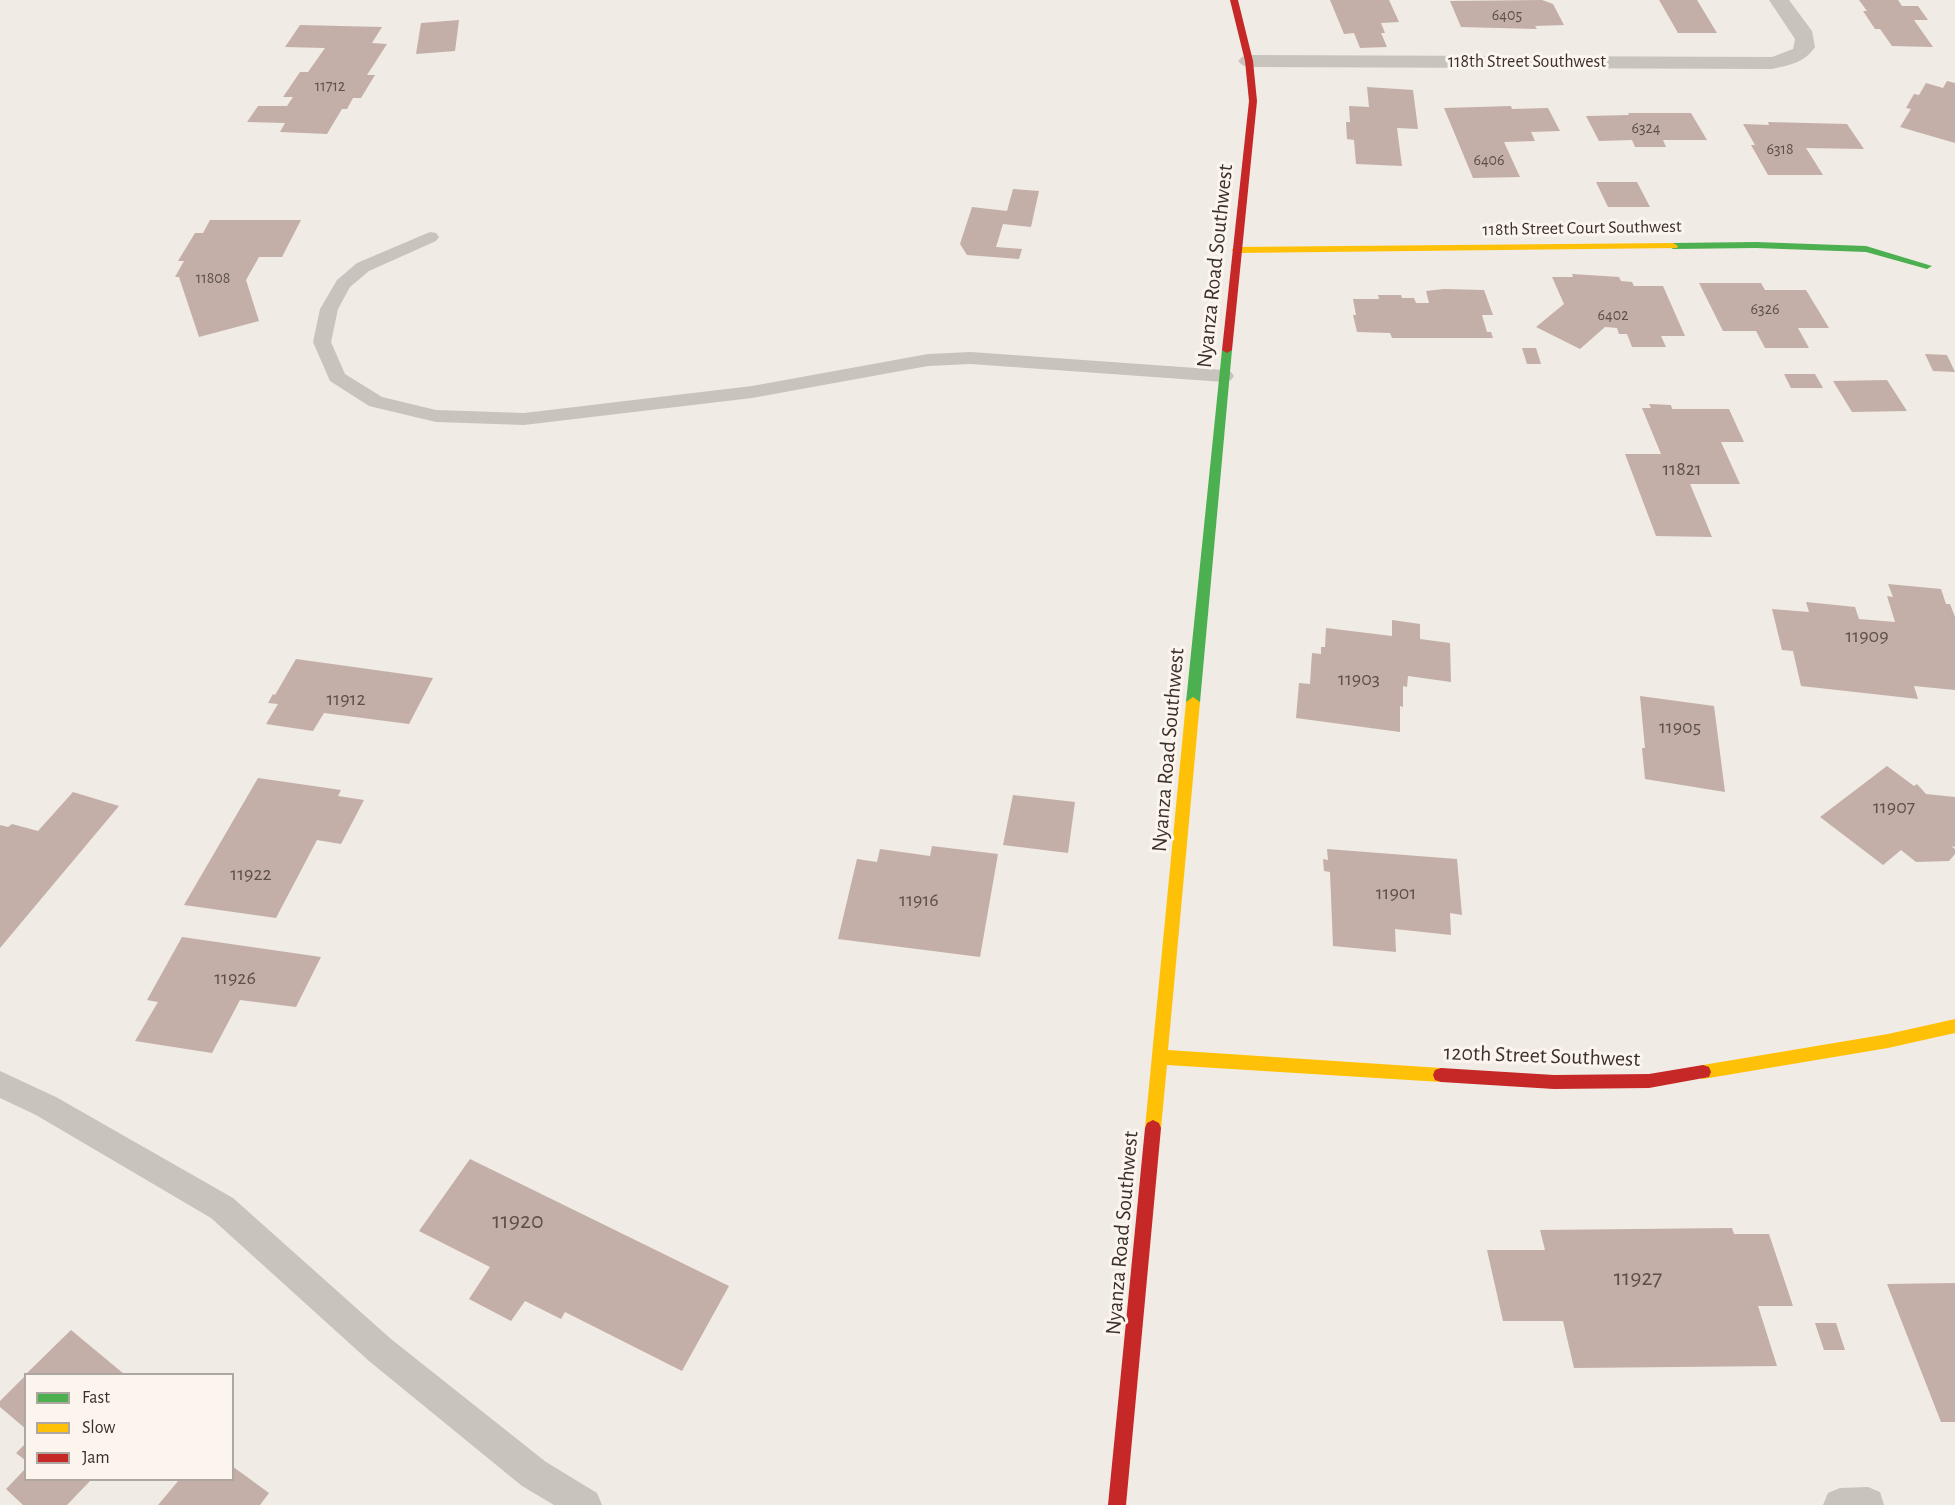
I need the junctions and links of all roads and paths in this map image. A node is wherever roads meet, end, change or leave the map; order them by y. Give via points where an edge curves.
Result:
1 (1234, 0) edge
2 (1779, 0) edge
3 (1249, 61) junction
4 (430, 237) dead end
5 (1236, 250) junction
6 (1927, 266) dead end
7 (1224, 376) junction
8 (1955, 1026) edge
9 (1160, 1057) junction
10 (0, 1084) edge
11 (585, 1505) edge
12 (1117, 1505) edge

1 - 3 street, Nyanza Road Southwest
2 - 3 street, 118th Street Southwest via 1806,39 1803,52 1772,63
3 - 5 street, Nyanza Road Southwest via 1253,101
4 - 7 lane via 363,267 343,284 329,309 322,342 337,377 376,402 436,416 524,419 752,392 928,360 971,358
5 - 6 street, 118th Street Court Southwest via 1755,244 1866,249
5 - 7 street, Nyanza Road Southwest
7 - 9 street, Nyanza Road Southwest
8 - 9 street, 120th Street Southwest via 1649,1081 1554,1082
9 - 12 street, Nyanza Road Southwest
10 - 11 lane via 46,1106 222,1208 380,1350 534,1474

